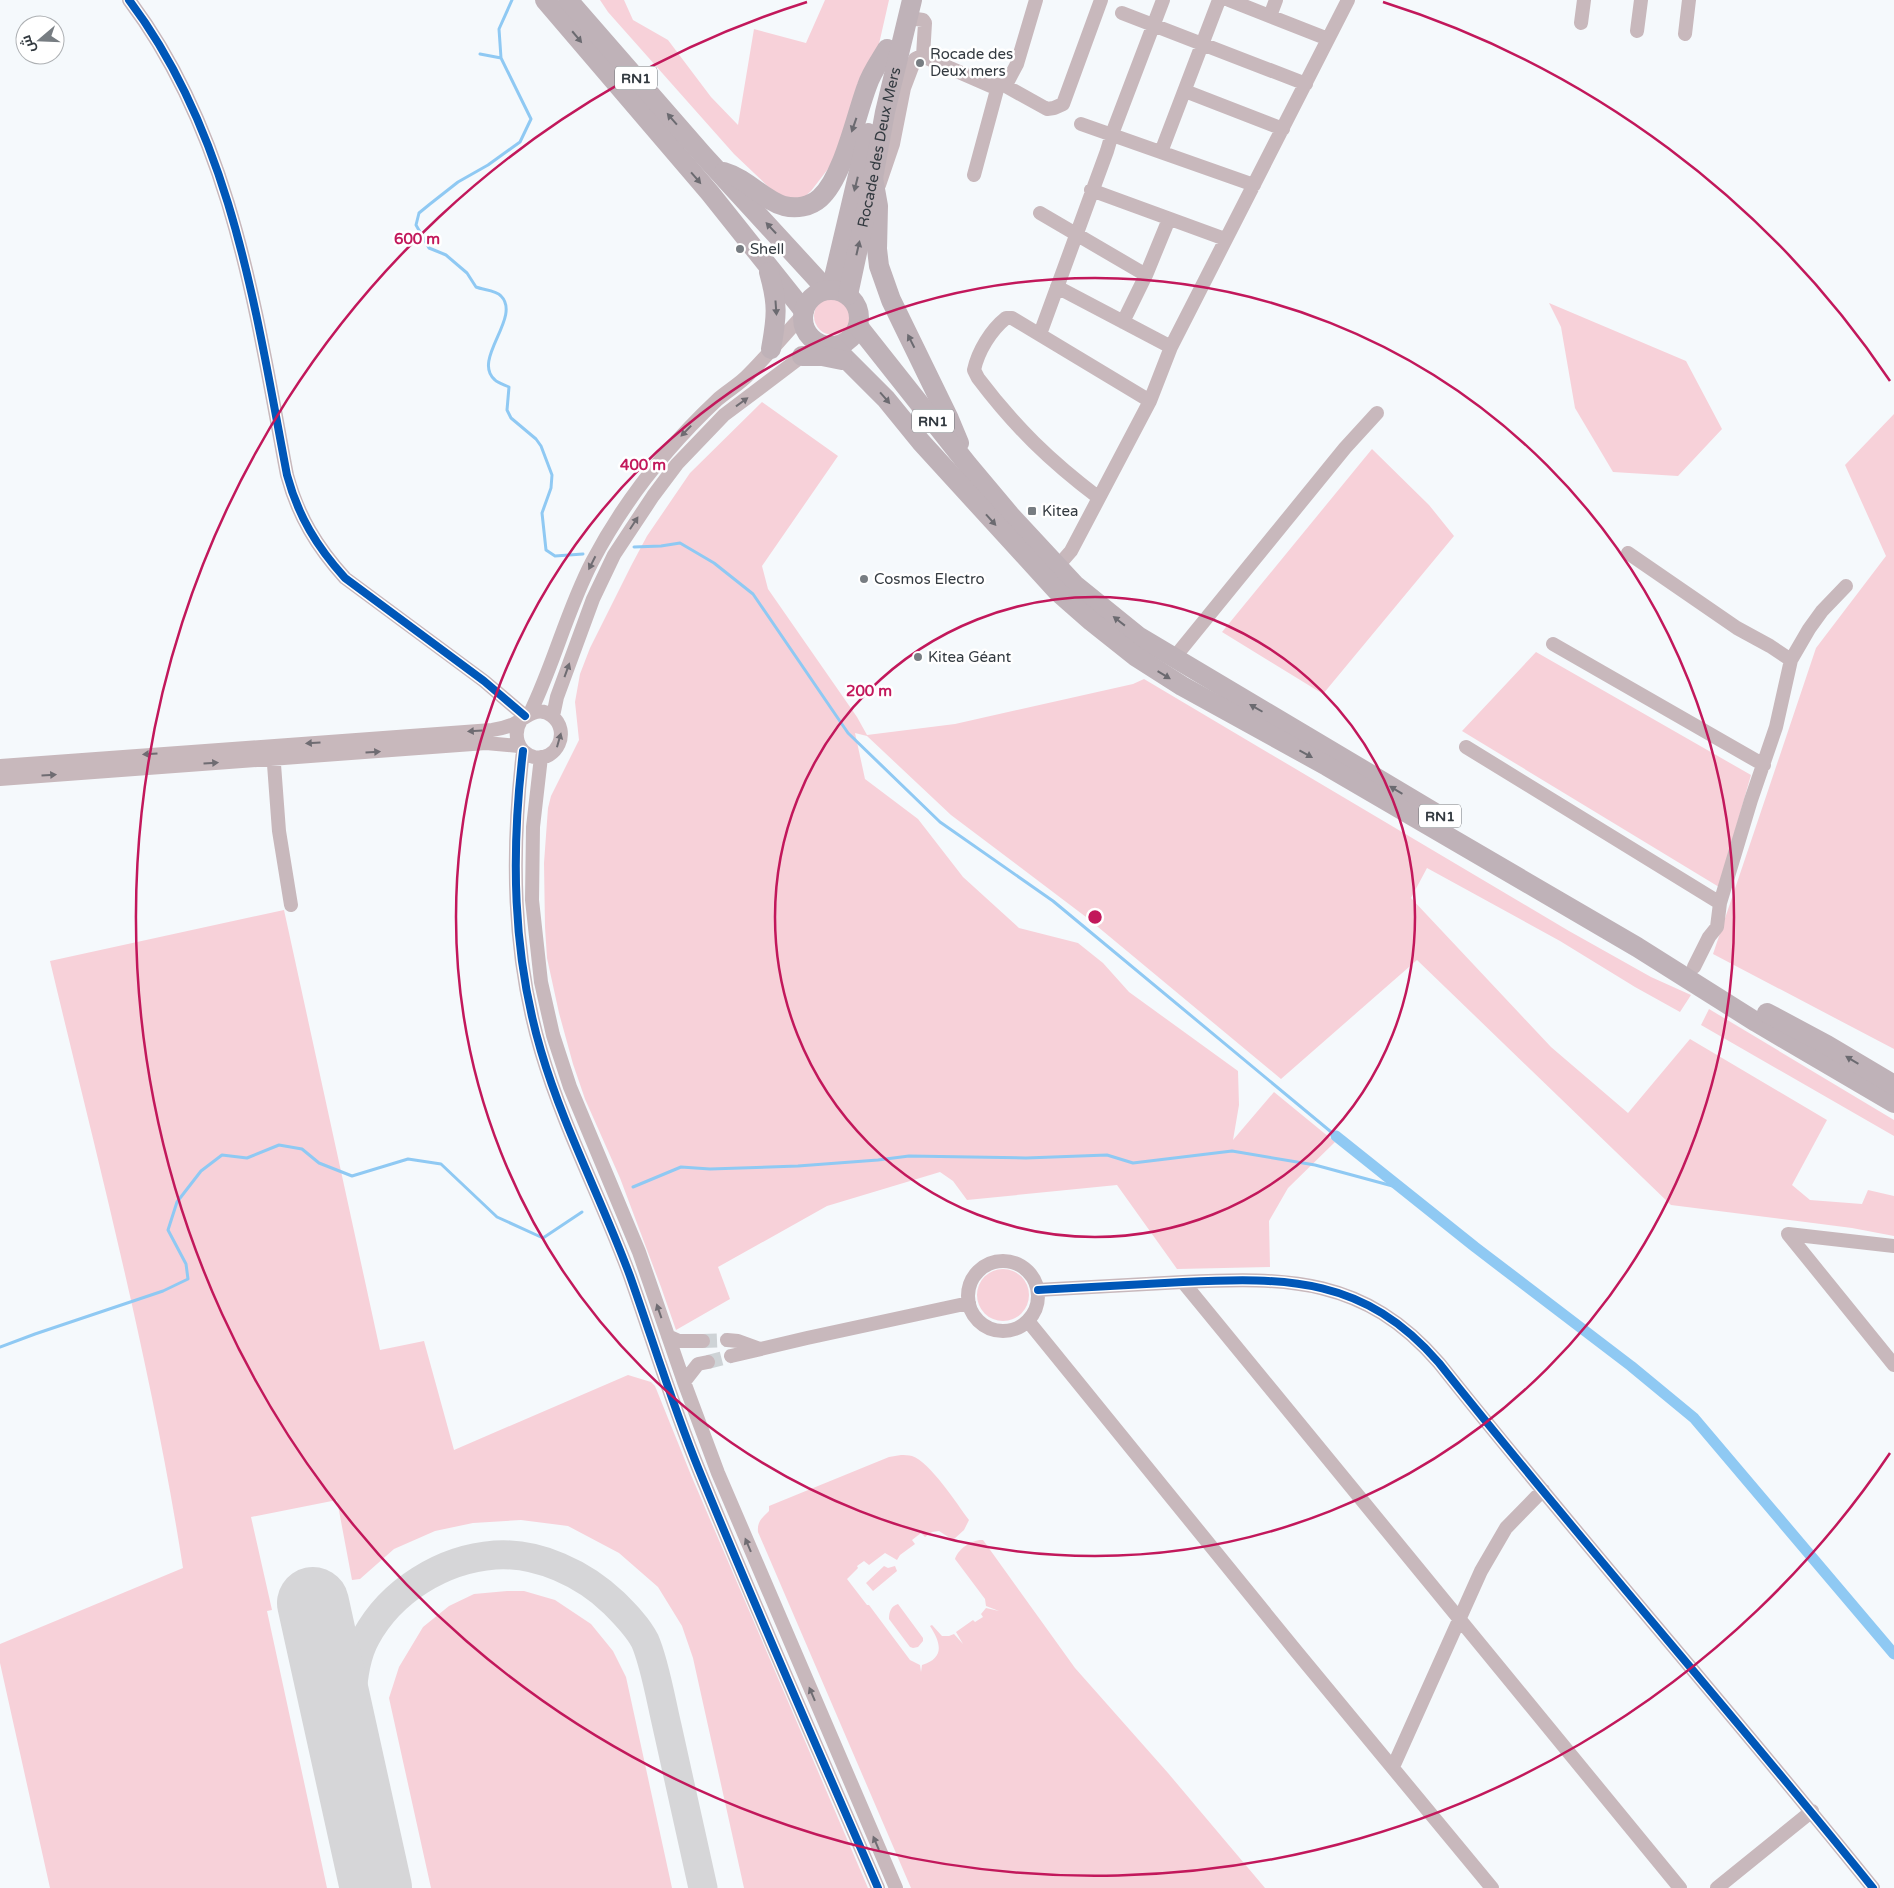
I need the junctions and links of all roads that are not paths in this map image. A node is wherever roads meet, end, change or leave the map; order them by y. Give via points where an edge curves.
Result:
1 (129, 0) edge
2 (545, 0) edge
3 (568, 0) edge
4 (899, 0) edge
5 (1036, 0) edge
6 (1101, 0) edge
7 (1163, 0) edge
8 (1219, 0) edge
9 (1229, 0) edge
10 (1276, 0) edge
11 (1348, 0) edge
12 (1584, 0) edge
13 (1641, 0) edge
14 (1689, 0) edge
15 (910, 9) edge
16 (1122, 13) dead end
17 (1270, 16) junction
18 (1581, 23) dead end
19 (1153, 26) junction
20 (1637, 31) dead end
21 (1685, 34) dead end
22 (1328, 39) junction
23 (1203, 45) junction
24 (887, 49) junction
25 (923, 56) junction
26 (1306, 84) junction
27 (1000, 85) junction
28 (1185, 91) junction
29 (1081, 124) dead end
30 (1283, 129) junction
31 (1112, 134) junction
32 (1161, 152) junction
33 (716, 170) junction
34 (974, 175) dead end
35 (1254, 185) junction
36 (875, 186) junction
37 (1092, 190) junction
38 (1040, 212) dead end
39 (1169, 219) junction
40 (1076, 235) junction
41 (1225, 239) junction
42 (768, 267) junction
43 (1146, 275) junction
44 (1057, 287) junction
45 (835, 292) junction
46 (804, 313) junction
47 (1123, 322) junction
48 (858, 326) junction
49 (1040, 334) junction
50 (829, 345) junction
51 (1171, 347) junction
52 (771, 349) junction
53 (802, 356) junction
54 (851, 362) junction
55 (1150, 400) junction
56 (1377, 413) dead end
57 (968, 465) junction
58 (1099, 498) junction
59 (1628, 553) dead end
60 (1057, 567) junction
61 (1846, 586) dead end
62 (1553, 644) dead end
63 (1174, 658) junction
64 (1791, 660) junction
65 (526, 716) junction
66 (553, 716) junction
67 (1466, 747) dead end
68 (521, 749) junction
69 (273, 752) junction
70 (541, 757) junction
71 (1764, 765) junction
72 (0, 766) edge
73 (0, 779) edge
74 (1720, 903) junction
75 (291, 905) dead end
76 (1694, 967) junction
77 (1894, 1085) edge
78 (1894, 1103) edge
79 (1894, 1246) edge
80 (1183, 1282) junction
81 (1038, 1290) junction
82 (969, 1303) junction
83 (1028, 1321) junction
84 (668, 1336) junction
85 (727, 1340) tunnel mouth
86 (703, 1341) tunnel mouth
87 (760, 1349) junction
88 (673, 1352) junction
89 (731, 1356) tunnel mouth
90 (1894, 1365) edge
91 (684, 1382) junction
92 (1543, 1490) junction
93 (730, 1503) junction
94 (716, 1510) junction
95 (738, 1520) junction
96 (723, 1527) junction
97 (1460, 1619) junction
98 (1393, 1767) junction
99 (1812, 1811) junction
100 (878, 1888) edge
101 (896, 1888) edge
102 (1492, 1888) edge
103 (1680, 1888) edge
104 (1717, 1888) edge
105 (1873, 1888) edge

1 - 65 street via 174,69 208,144 257,315 287,476 304,522 345,578 484,680
2 -> 42 highway, RN1 via 710,193
33 -> 3 highway, RN1
4 - 24 highway, Rocade des Deux Mers
5 - 27 street via 1017,64 1008,81
6 - 27 street via 1063,104 1047,109
7 - 19 street
8 - 23 street
9 - 17 street
10 - 17 street
11 - 22 street
12 - 18 street
13 - 20 street
14 - 21 street
15 - 25 street via 925,23
15 - 36 highway, Rocade des Deux Mers via 885,112
16 - 19 street
17 - 22 street
19 - 23 street
19 - 31 street
22 - 26 street
23 - 26 street
23 - 28 street
24 -> 33 highway via 868,83 834,179 816,201 803,207 783,206 740,178
24 -> 45 highway, Rocade des Deux Mers
25 - 27 street via 991,86
25 - 36 street via 915,59 909,72 893,144
26 - 30 street
27 - 34 street
28 - 30 street
28 - 32 street
29 - 31 street
30 - 35 street
31 - 32 street
31 - 37 street
32 - 35 street
45 -> 33 highway, RN1
35 - 41 street
45 -> 36 highway, Rocade des Deux Mers
57 -> 36 highway via 885,285 877,249
37 - 39 street
37 - 40 street
38 - 40 street
39 - 41 street
39 - 43 street
40 - 43 street
40 - 44 street
41 - 51 street
42 - 46 highway, RN1
42 -> 52 highway via 777,313
43 - 47 street
44 - 47 street
44 - 49 street
45 - 46 highway via 812,297
45 - 48 highway, RN1 via 854,303
46 - 50 highway, RN1 via 804,326 810,336
46 - 52 street
47 - 51 street
48 - 50 highway via 849,340
48 - 57 highway, RN1
49 - 55 street
49 - 58 street via 1012,318 1006,318 994,330 976,360 974,370 1036,446
50 - 53 street
50 - 54 highway, RN1
51 - 55 street
52 -> 65 street via 656,463 612,528 592,563 542,688
53 - 54 highway
66 -> 53 street via 593,599 614,555 653,496 677,464 724,415
54 -> 78 highway, RN1 via 1058,592 1135,656 1637,947
55 - 58 street
56 - 63 street
57 - 60 highway, RN1
58 - 60 street via 1071,551
59 - 64 street via 1737,628
63 -> 60 highway, RN1 via 1119,622
61 - 64 street via 1813,623
62 - 71 street
76 -> 63 highway, RN1
64 - 71 street
65 - 66 street via 542,712
65 - 68 street via 518,724 516,736
65 -> 69 street via 509,726 492,730
70 -> 66 street via 552,753 560,744 562,732
67 - 74 street
69 -> 68 street via 486,743
68 - 70 street
68 - 94 street via 516,825 516,904 522,964 533,1023 554,1090 614,1234 691,1450
69 -> 72 street
73 -> 69 street
69 - 75 street via 279,831
84 -> 70 street via 626,1220 570,1087 546,1009 536,955 532,900 533,826
71 - 74 street
74 - 76 street via 1717,927
77 -> 76 highway, RN1
79 - 90 street via 1788,1234
80 - 81 street
80 - 92 street via 1229,1279 1303,1283 1334,1291 1393,1319 1424,1345
80 - 97 street
81 - 82 street via 1028,1270 1008,1260 997,1261 982,1268 971,1281
81 - 83 street via 1037,1307
82 - 83 street via 980,1322 994,1329 1009,1330
82 - 87 street
83 - 98 street
84 - 86 street via 679,1341
84 - 88 street
85 - 87 street
87 - 89 street
88 - 91 street
88 - 91 street via 703,1363
91 - 93 street
92 - 97 street via 1506,1528 1481,1571
92 - 99 street
93 - 94 street
93 - 95 street
94 - 96 street
95 - 96 street
101 -> 95 street
96 - 100 street
97 - 98 street
97 - 103 street
98 - 102 street
99 - 104 street
99 - 105 street

